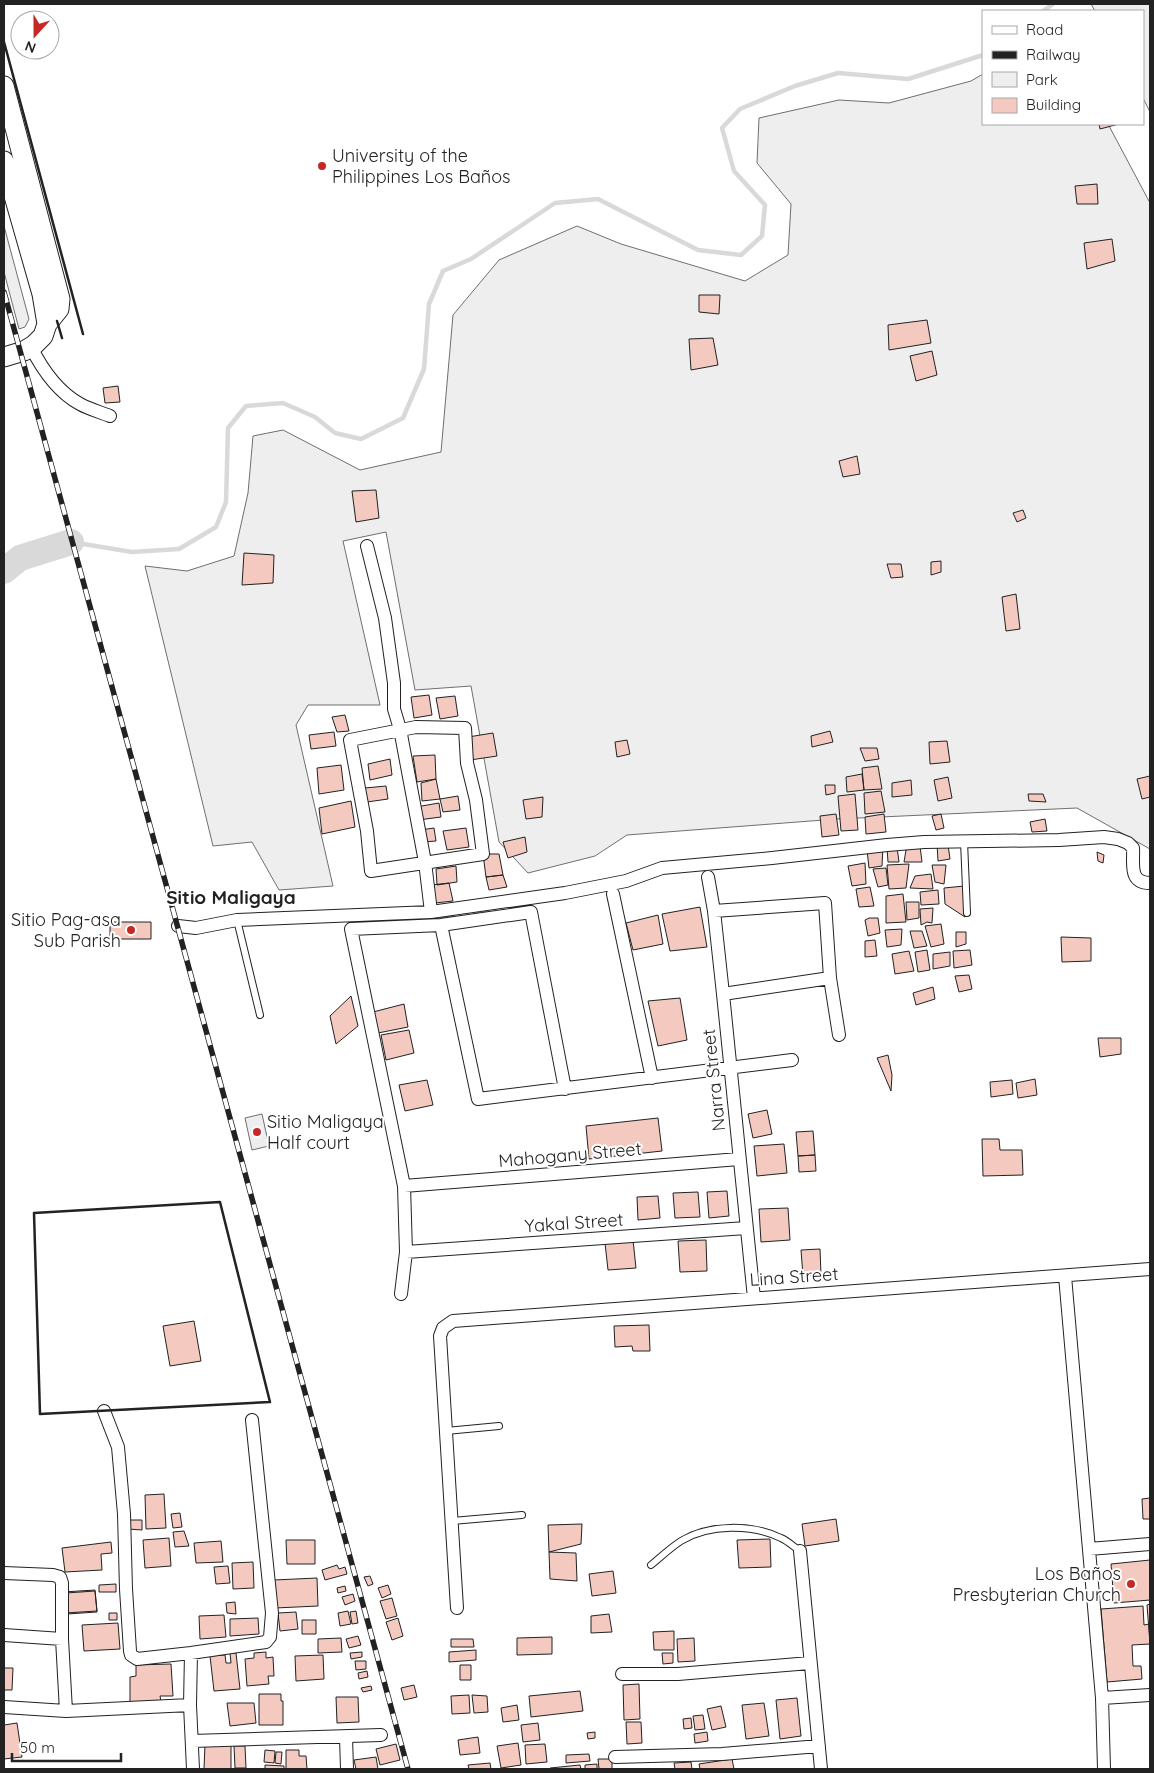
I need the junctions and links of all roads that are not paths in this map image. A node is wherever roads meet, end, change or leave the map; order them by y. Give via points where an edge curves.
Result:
1 (4, 86) edge
2 (4, 161) edge
3 (47, 324) junction
4 (31, 347) junction
5 (4, 357) edge
6 (110, 416) dead end
7 (367, 546) dead end
8 (400, 729) junction
9 (964, 841) junction
10 (425, 862) junction
11 (708, 877) dead end
12 (1150, 883) edge
13 (613, 894) dead end
14 (714, 911) junction
15 (431, 912) junction
16 (967, 912) dead end
17 (238, 920) junction
18 (178, 926) dead end
19 (441, 926) junction
20 (830, 978) junction
21 (723, 994) junction
22 (260, 1015) dead end
23 (839, 1035) dead end
24 (792, 1060) dead end
25 (729, 1068) junction
26 (652, 1078) junction
27 (565, 1089) junction
28 (739, 1159) junction
29 (404, 1186) junction
30 (746, 1228) junction
31 (406, 1252) junction
32 (1150, 1269) edge
33 (1065, 1276) junction
34 (401, 1294) dead end
35 (754, 1298) junction
36 (104, 1411) dead end
37 (252, 1420) dead end
38 (499, 1426) dead end
39 (446, 1431) junction
40 (522, 1514) dead end
41 (452, 1521) junction
42 (1150, 1544) edge
43 (1089, 1549) junction
44 (800, 1551) joint
45 (651, 1565) dead end
46 (4, 1573) edge
47 (458, 1608) dead end
48 (4, 1635) edge
49 (62, 1639) junction
50 (191, 1653) junction
51 (810, 1663) junction
52 (622, 1674) dead end
53 (1150, 1695) edge
54 (1102, 1698) junction
55 (190, 1704) junction
56 (4, 1708) edge
57 (66, 1711) junction
58 (382, 1735) dead end
59 (346, 1737) junction
60 (192, 1741) junction
61 (819, 1746) junction
62 (615, 1757) dead end
63 (193, 1769) edge
64 (347, 1769) edge
65 (822, 1769) edge
66 (1104, 1769) edge

1 - 3 street via 60,299 59,309
2 - 3 street via 42,294
3 - 4 street via 43,336
4 - 5 street
4 - 6 street via 52,381 79,404
7 - 8 street via 385,618 394,683 394,709
8 - 10 street
8 - 10 street via 350,740 368,831 371,871
8 - 10 street via 465,728 467,762 483,854
9 - 12 street via 1118,839 1133,848 1133,873 1138,880
9 - 15 street via 864,847 662,868 601,886
9 - 16 lane
10 - 15 street
11 - 14 street, Narra Street
13 - 26 street
14 - 20 street via 825,903
14 - 21 street, Narra Street
15 - 17 street
17 - 18 street via 196,928
17 - 22 lane
19 - 27 street via 478,1100
19 - 27 street via 531,912
19 - 29 street via 351,929
20 - 21 street
20 - 23 street
21 - 25 street, Narra Street
24 - 25 street
25 - 26 street
25 - 28 street, Narra Street
26 - 27 street
28 - 29 street, Mahogany Street
28 - 30 street, Narra Street
29 - 31 street
30 - 31 street, Yakal Street
30 - 35 street, Narra Street
31 - 34 street
32 - 33 street, Lina Street
33 - 35 street, Lina Street
33 - 43 street
35 - 39 street, Lina Street via 453,1321 440,1336
36 - 50 street via 118,1447 131,1656 137,1659
37 - 50 street via 272,1613 270,1637 266,1642
38 - 39 lane
39 - 41 street
40 - 41 lane
41 - 47 street
42 - 43 street
43 - 54 street
44 - 45 lane via 772,1535 726,1528 682,1540
44 - 51 street
46 - 49 street via 60,1577
48 - 49 street
49 - 57 street
50 - 55 street
51 - 52 street via 686,1674
51 - 61 street
53 - 54 street
54 - 66 street
55 - 57 street
55 - 60 street
56 - 57 street
58 - 59 street
59 - 60 street
59 - 64 street
60 - 63 street
61 - 62 street via 722,1754
61 - 65 street

